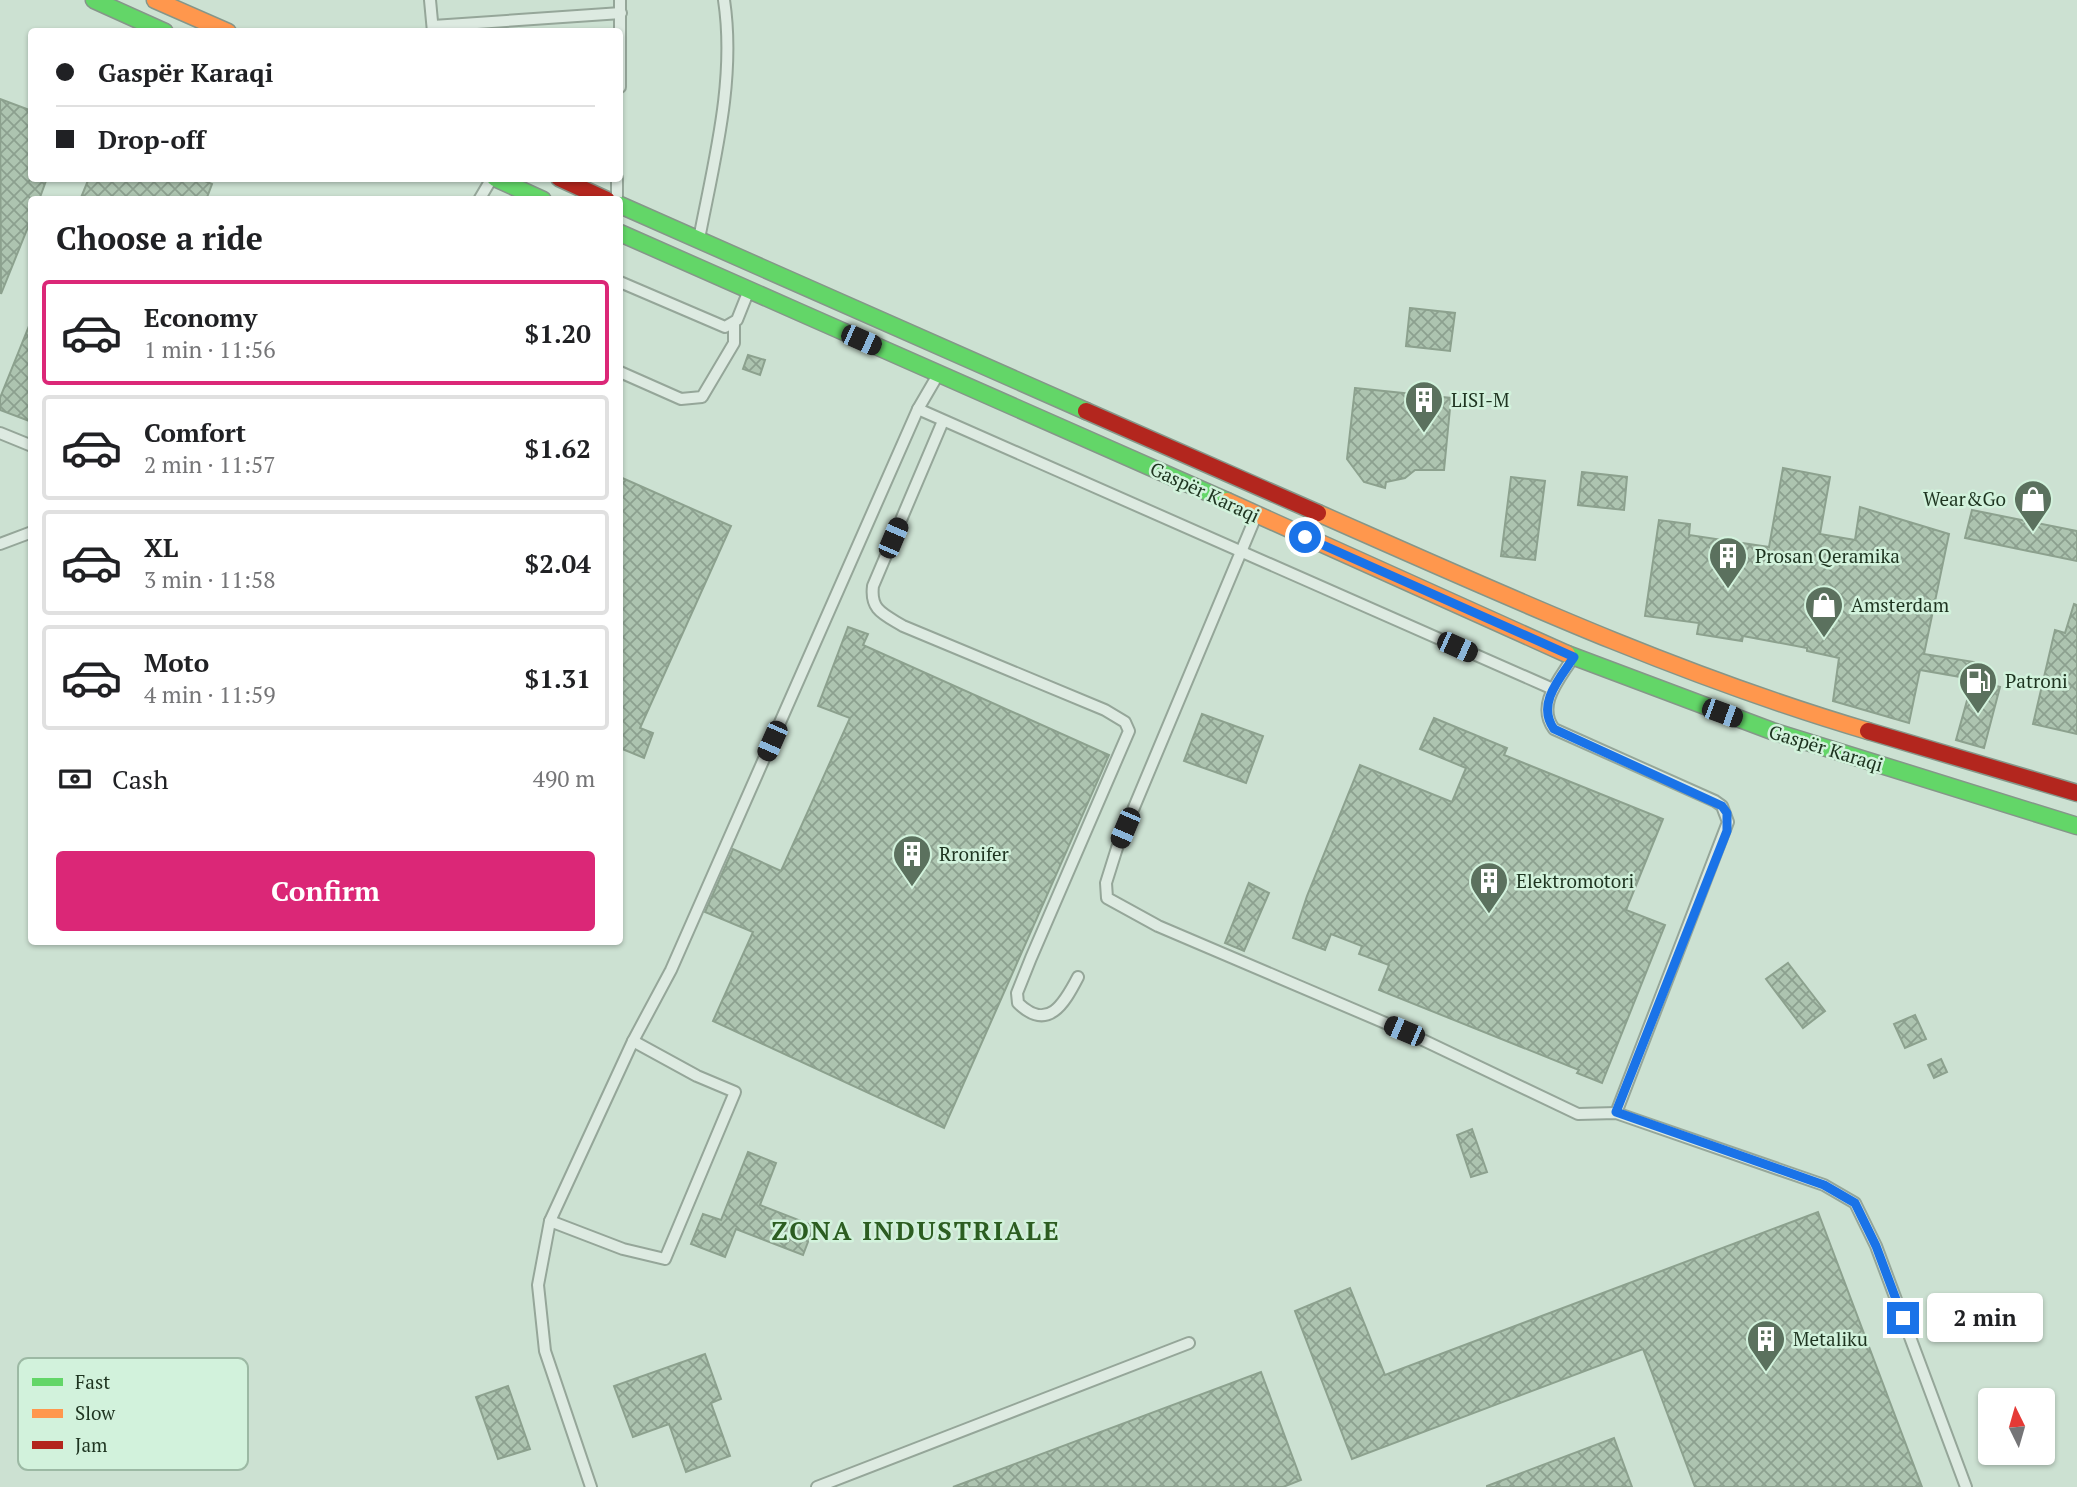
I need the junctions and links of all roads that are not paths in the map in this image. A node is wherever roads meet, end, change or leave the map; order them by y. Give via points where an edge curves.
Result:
1 (94, 0) edge
2 (155, 0) edge
3 (430, 0) edge
4 (620, 0) edge
5 (723, 0) edge
6 (621, 13) junction
7 (156, 28) edge
8 (219, 28) edge
9 (433, 28) edge
10 (445, 28) edge
11 (621, 28) edge
12 (502, 182) edge
13 (568, 182) edge
14 (534, 196) edge
15 (598, 196) edge
16 (623, 206) edge
17 (623, 234) edge
18 (699, 239) junction
19 (623, 283) edge
20 (750, 289) junction
21 (734, 324) junction
22 (940, 371) junction
23 (623, 373) edge
24 (918, 409) junction
25 (943, 421) junction
26 (0, 433) edge
27 (28, 444) edge
28 (1256, 516) junction
29 (28, 534) edge
30 (0, 544) edge
31 (1242, 553) junction
32 (1574, 657) junction
33 (1553, 689) junction
34 (2077, 793) edge
35 (2077, 826) edge
36 (1078, 977) dead end
37 (633, 1041) junction
38 (1616, 1112) junction
39 (550, 1221) junction
40 (1189, 1343) dead end
41 (591, 1487) edge
42 (817, 1487) edge
43 (1966, 1487) edge

1 - 7 main road
2 - 8 main road
3 - 9 lane
4 - 6 lane
5 - 18 lane via 729,55
6 - 10 lane
6 - 11 lane
12 - 14 main road
13 - 15 main road
16 - 18 main road, Gaspër Karaqi
17 - 20 main road, Gaspër Karaqi
18 - 34 main road, Gaspër Karaqi via 1596,636 1783,706
19 - 21 lane via 720,326
20 - 21 lane
20 - 22 main road, Gaspër Karaqi
21 - 23 lane via 734,343 702,397 681,399
22 - 24 lane
22 - 28 main road, Gaspër Karaqi
24 - 25 lane
24 - 37 lane via 671,970
25 - 31 lane
25 - 36 lane via 871,600 876,610 902,626 1125,722 1129,731 1031,958 1017,993 1018,1003 1035,1016 1052,1013
26 - 27 lane
28 - 31 lane
28 - 32 main road, Gaspër Karaqi
29 - 30 lane
31 - 33 lane
31 - 38 lane via 1116,848 1106,883 1107,898 1158,926 1404,1031 1578,1114
32 - 33 lane
32 - 35 main road, Gaspër Karaqi via 1772,731
33 - 38 lane via 1547,715 1554,729 1715,801 1728,822
37 - 39 lane
37 - 39 lane via 735,1092 665,1259 623,1249
38 - 43 lane via 1824,1185 1855,1203 1876,1246
39 - 41 lane via 538,1285 545,1351
40 - 42 lane

